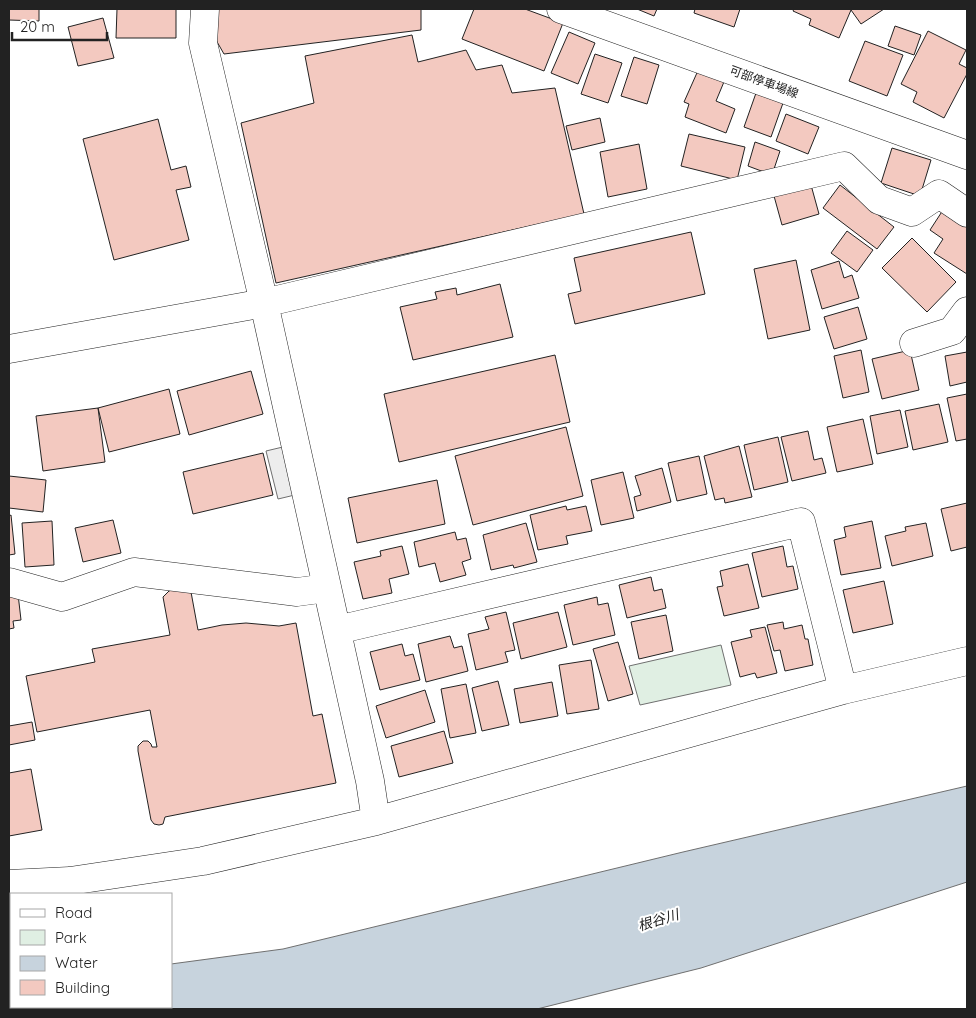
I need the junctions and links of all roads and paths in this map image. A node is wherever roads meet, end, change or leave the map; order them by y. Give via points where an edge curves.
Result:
1 (205, 9) edge
2 (561, 9) edge
3 (967, 155) edge
4 (967, 213) edge
5 (264, 303) junction
6 (967, 311) edge
7 (914, 343) dead end
8 (9, 349) edge
9 (9, 582) edge
10 (327, 588) junction
11 (337, 630) junction
12 (967, 661) edge
13 (843, 690) junction
14 (376, 821) junction
15 (9, 884) edge

1 - 5 street via 202,43
2 - 3 street, 可部停車場線
4 - 5 street via 939,194 912,212 879,200 844,166
5 - 8 street
5 - 10 street
6 - 7 street via 952,331
9 - 10 street via 62,597 134,572 297,592
10 - 11 street
11 - 13 street via 801,522
11 - 14 street
12 - 13 street
13 - 14 street
14 - 15 street via 203,861 70,881

